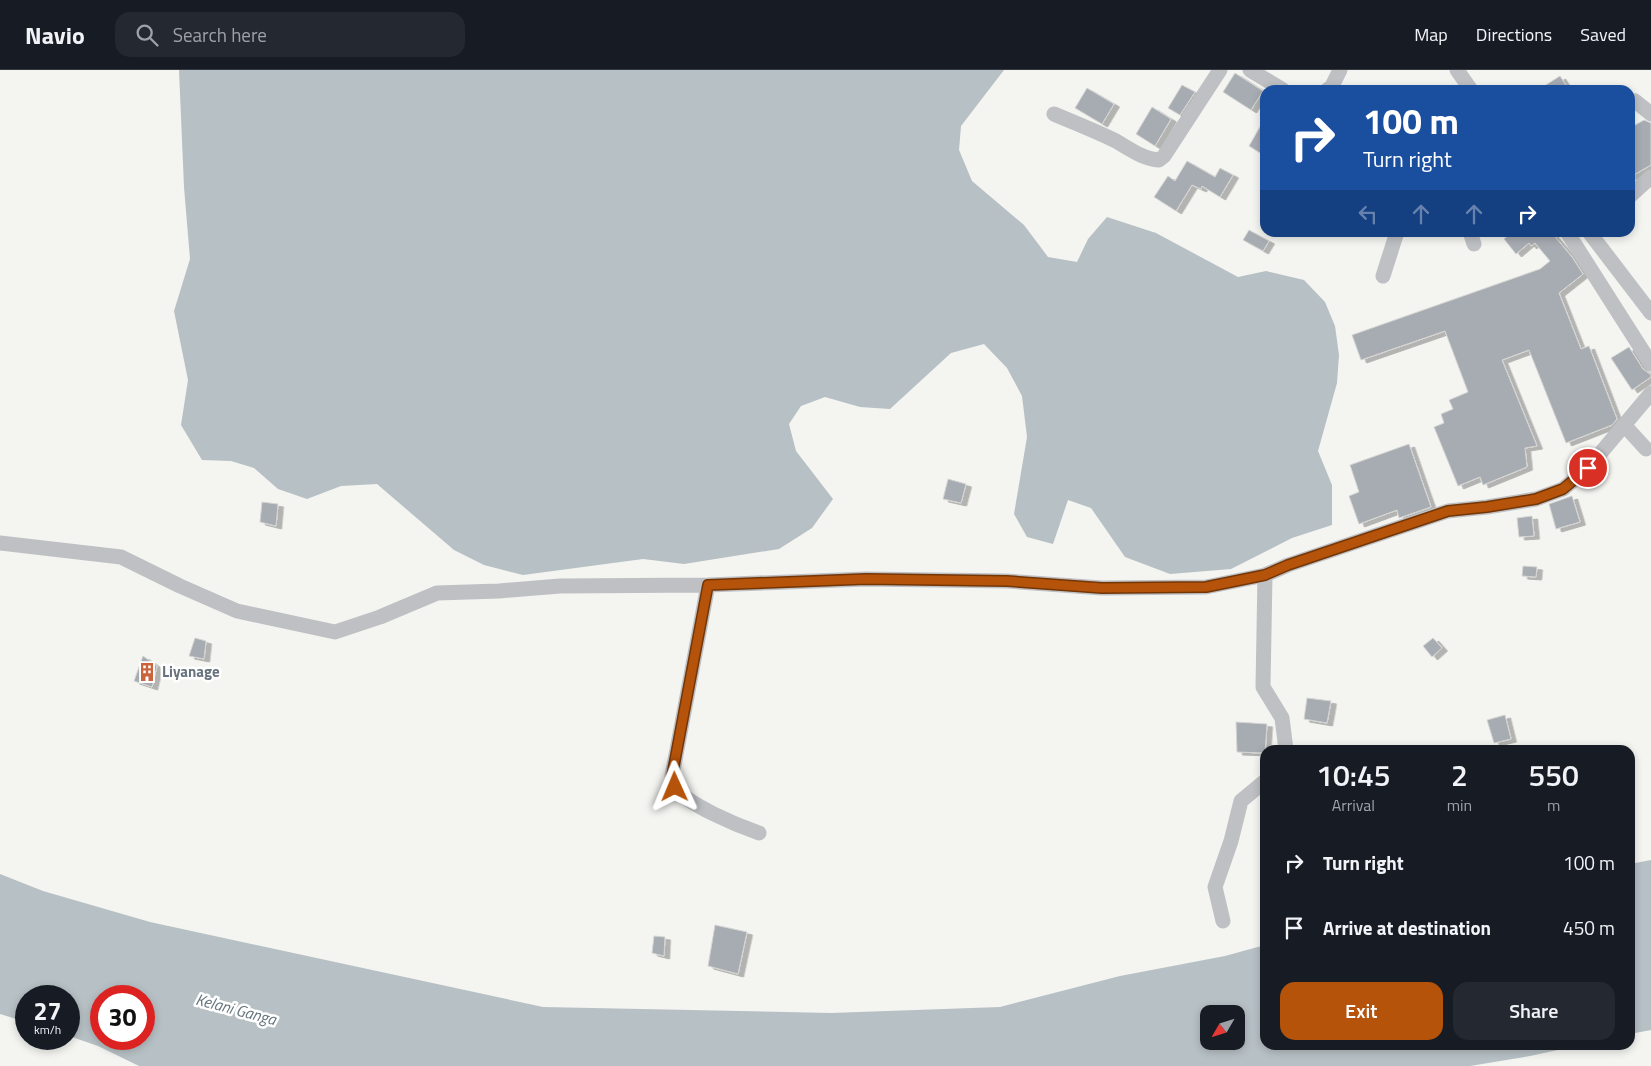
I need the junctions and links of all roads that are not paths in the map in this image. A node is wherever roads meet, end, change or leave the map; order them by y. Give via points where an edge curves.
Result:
1 (1220, 70) edge
2 (1250, 70) edge
3 (1340, 70) edge
4 (1458, 70) edge
5 (1275, 85) edge
6 (1332, 85) edge
7 (1468, 85) edge
8 (1635, 101) edge
9 (1054, 114) dead end
10 (1651, 114) edge
11 (1651, 177) edge
12 (1635, 191) edge
13 (1395, 237) edge
14 (1570, 237) edge
15 (1592, 237) edge
16 (1383, 276) dead end
17 (1650, 309) edge
18 (1651, 364) edge
19 (1651, 393) edge
20 (1625, 426) junction
21 (1646, 449) dead end
22 (0, 543) edge
23 (1265, 575) junction
24 (708, 585) junction
25 (1285, 745) edge
26 (1260, 785) edge
27 (759, 833) dead end
28 (1223, 921) dead end

1 - 9 street via 1159,160 1141,156 1116,141
2 - 5 street
3 - 6 street
4 - 7 street
8 - 10 street
11 - 12 street
13 - 16 street
14 - 18 street
15 - 17 street
19 - 20 street
20 - 21 street
20 - 23 street via 1588,468 1563,489 1536,499 1448,511
22 - 24 street via 121,557 237,611 335,632 437,593 560,586
23 - 24 street via 1206,587 1102,588 1007,581 866,579
23 - 25 street via 1263,687 1282,718
24 - 27 street via 672,776 675,787 686,798 733,824
26 - 28 street via 1240,801 1231,841 1215,887

